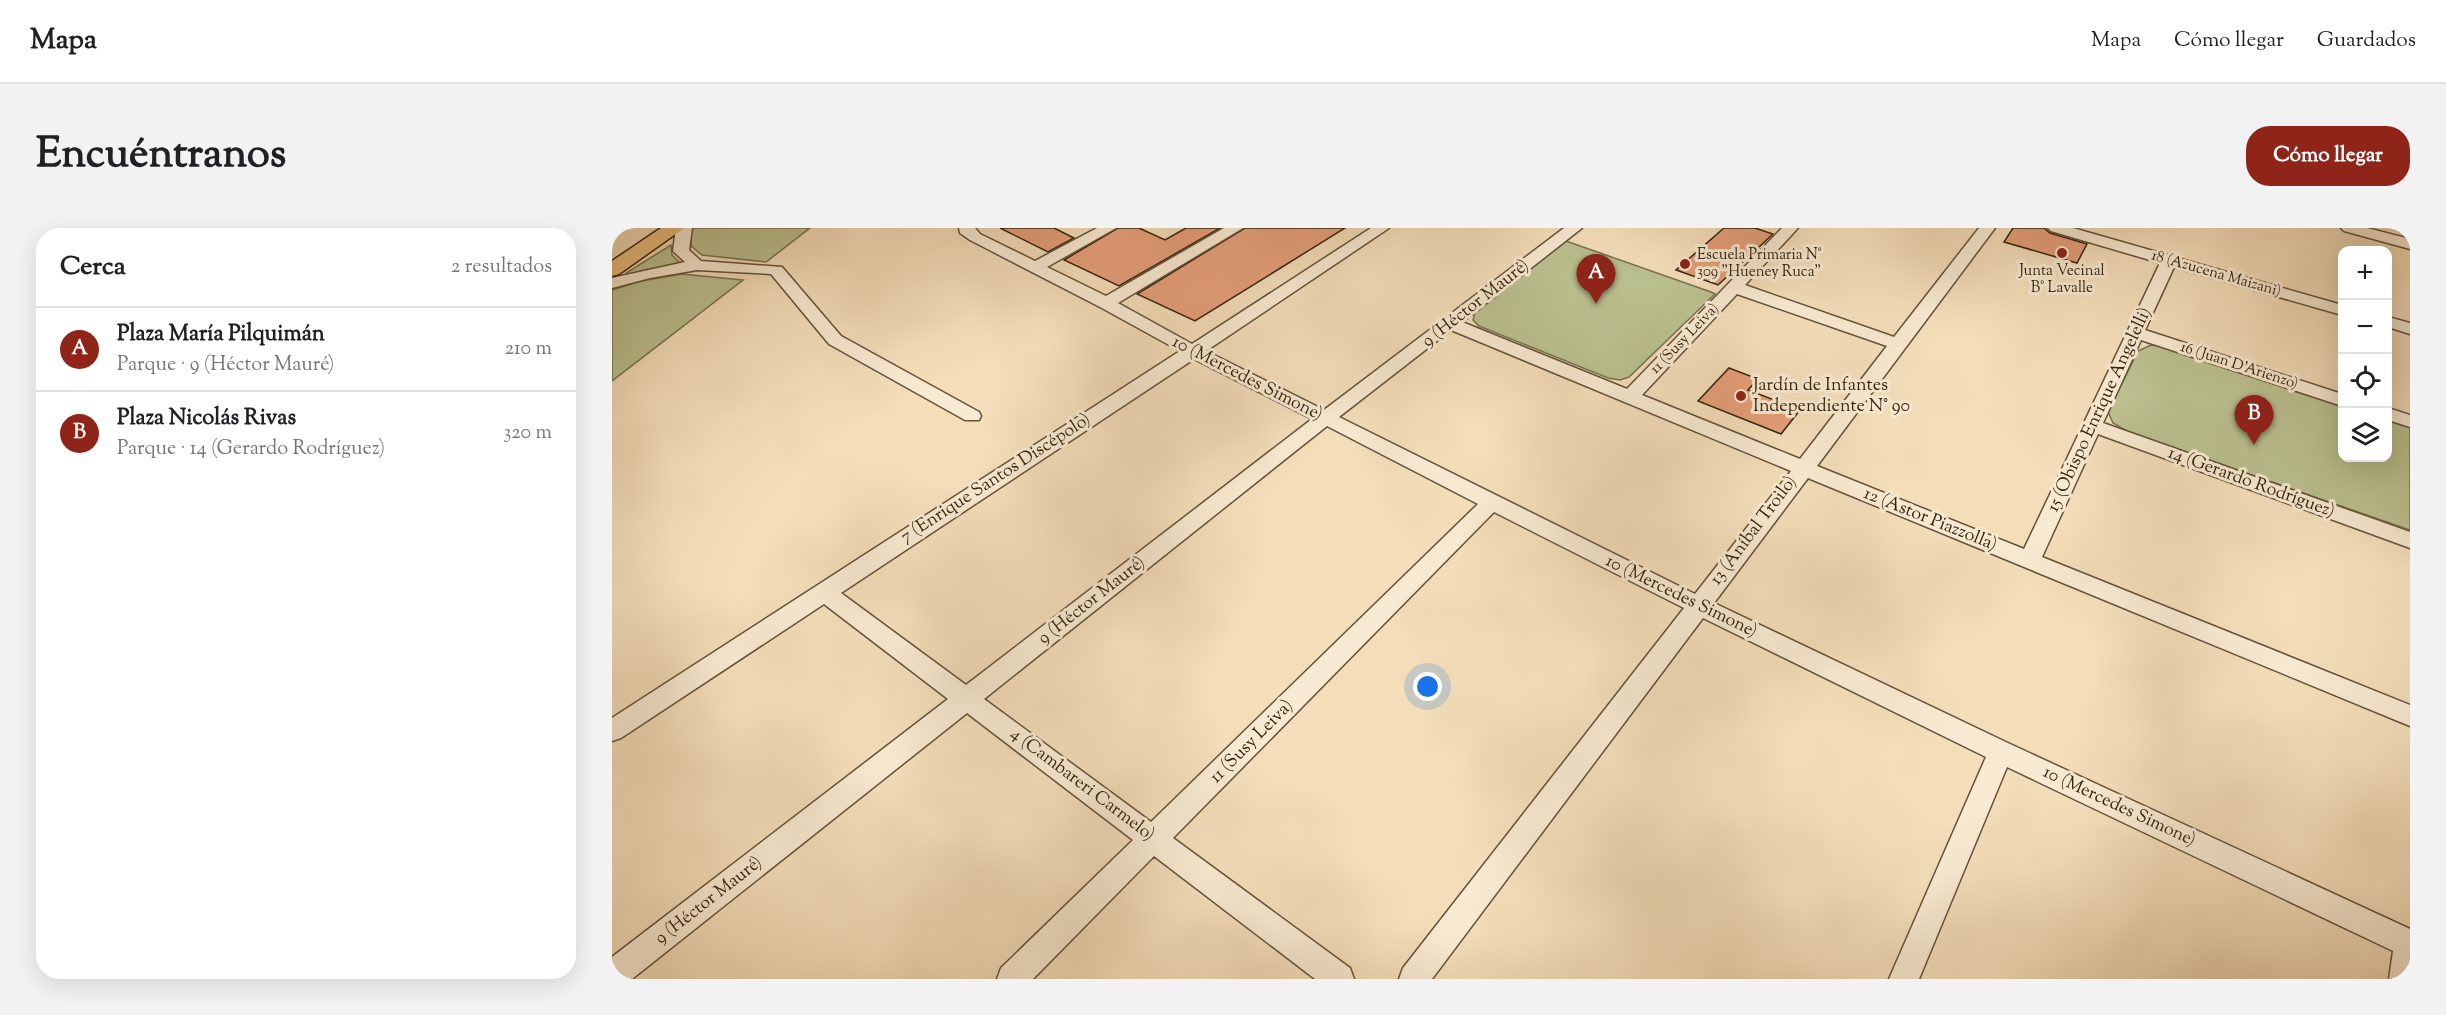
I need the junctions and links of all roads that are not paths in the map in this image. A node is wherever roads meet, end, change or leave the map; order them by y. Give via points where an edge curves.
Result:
1 (674, 228) edge
2 (684, 228) edge
3 (1108, 228) edge
4 (1234, 228) edge
5 (1381, 228) edge
6 (1574, 228) edge
7 (1987, 228) edge
8 (2056, 228) edge
9 (2349, 228) edge
10 (967, 229) edge
11 (1787, 229) edge
12 (2410, 244) edge
13 (2169, 260) junction
14 (697, 265) junction
15 (1036, 267) junction
16 (612, 270) edge
17 (612, 283) edge
18 (1734, 287) junction
19 (1106, 303) junction
20 (2338, 309) edge
21 (2392, 323) edge
22 (1451, 324) junction
23 (2410, 329) edge
24 (2136, 333) junction
25 (1897, 344) junction
26 (1192, 351) junction
27 (1630, 397) junction
28 (2338, 398) edge
29 (2392, 415) edge
30 (972, 416) dead end
31 (1324, 419) junction
32 (2410, 421) edge
33 (2093, 426) junction
34 (1802, 467) junction
35 (1491, 503) junction
36 (2410, 540) edge
37 (2030, 560) junction
38 (824, 592) junction
39 (1697, 605) junction
40 (968, 700) junction
41 (2410, 716) edge
42 (612, 731) edge
43 (2001, 752) junction
44 (1154, 840) junction
45 (2409, 944) edge
46 (612, 976) edge
47 (1012, 979) edge
48 (1339, 979) edge
49 (1414, 979) edge
50 (1904, 979) edge
51 (2404, 979) edge

1 - 16 main road
2 - 14 street via 681,251
3 - 15 street
4 - 19 street
5 - 26 street, 7 (Enrique Santos Discépolo)
6 - 22 street, 9 (Héctor Mauré)
7 - 25 street, 13 (Aníbal Troilo)
8 - 13 street, 18 (Azucena Maizani)
9 - 12 street
10 - 15 street, 10 (Mercedes Simone)
11 - 18 street, 11 (Susy Leiva)
13 - 20 street, 18 (Azucena Maizani)
13 - 24 street, 15 (Obispo Enrique Angelelli)
14 - 17 street
14 - 30 street via 776,270 835,340
15 - 19 street, 10 (Mercedes Simone)
18 - 25 street
18 - 27 street, 11 (Susy Leiva)
19 - 26 street, 10 (Mercedes Simone)
21 - 23 street
22 - 27 street, 12 (Astor Piazzolla)
22 - 31 street, 9 (Héctor Mauré)
24 - 28 street, 16 (Juan D'Arienzo)
24 - 33 street, 15 (Obispo Enrique Angelelli)
25 - 34 street, 13 (Aníbal Troilo)
26 - 31 street, 10 (Mercedes Simone)
26 - 38 street, 7 (Enrique Santos Discépolo)
27 - 34 street, 12 (Astor Piazzolla)
29 - 32 street
31 - 35 street, 10 (Mercedes Simone)
31 - 40 street, 9 (Héctor Mauré)
33 - 36 street, 14 (Gerardo Rodríguez)
33 - 37 street, 15 (Obispo Enrique Angelelli)
34 - 37 street, 12 (Astor Piazzolla)
34 - 39 street, 13 (Aníbal Troilo)
35 - 39 street, 10 (Mercedes Simone)
35 - 44 street, 11 (Susy Leiva)
37 - 41 street, 12 (Astor Piazzolla)
38 - 40 street, 4 (Cambareri Carmelo)
38 - 42 street, 7 (Enrique Santos Discépolo)
39 - 43 street, 10 (Mercedes Simone)
39 - 49 street, 13 (Aníbal Troilo)
40 - 44 street, 4 (Cambareri Carmelo)
40 - 46 street, 9 (Héctor Mauré)
43 - 45 street, 10 (Mercedes Simone)
43 - 50 street
44 - 47 street, 11 (Susy Leiva)
44 - 48 street, 4 (Cambareri Carmelo)
45 - 51 street

